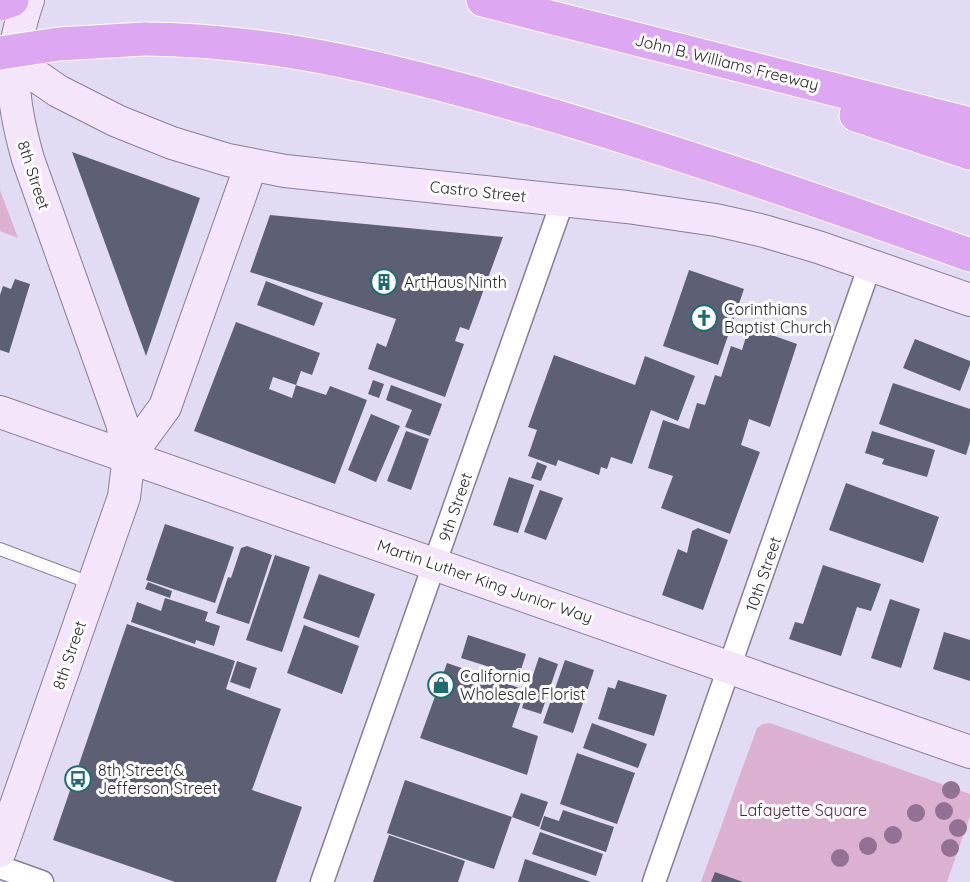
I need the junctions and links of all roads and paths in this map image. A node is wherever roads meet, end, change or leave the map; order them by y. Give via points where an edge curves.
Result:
1 (12, 0) edge
2 (28, 0) edge
3 (483, 0) edge
4 (0, 4) edge
5 (4, 55) edge
6 (724, 61) junction
7 (970, 124) edge
8 (970, 153) edge
9 (251, 165) junction
10 (563, 200) junction
11 (970, 255) edge
12 (870, 266) junction
13 (970, 300) edge
14 (0, 412) edge
15 (129, 456) junction
16 (0, 549) edge
17 (435, 563) junction
18 (94, 584) junction
19 (730, 668) junction
20 (970, 752) edge
21 (0, 851) edge
22 (0, 867) edge
23 (42, 882) edge
24 (322, 882) edge
25 (654, 882) edge

1 - 4 highway
2 - 5 street, 8th Street
3 - 6 highway, John B. Williams Freeway
5 - 9 street, Castro Street via 58,91 117,121 172,143
5 - 11 highway, bridge via 59,44 144,39 223,42 345,60 698,160
5 - 15 street, 8th Street via 28,159 117,408
6 - 7 highway, John B. Williams Freeway
6 - 8 highway via 850,113
9 - 10 street, Castro Street
9 - 15 street, 8th Street via 165,407
10 - 12 street, Castro Street via 667,212 741,226
10 - 17 street, 9th Street
12 - 13 street, Castro Street
12 - 19 street, 10th Street
14 - 15 street, Martin Luther King Junior Way
15 - 17 street, Martin Luther King Junior Way
15 - 18 street, 8th Street via 124,497
16 - 18 lane
17 - 19 street, Martin Luther King Junior Way
17 - 24 street, 9th Street
18 - 21 street, 8th Street
19 - 20 street, Martin Luther King Junior Way
19 - 25 street, 10th Street
22 - 23 street

